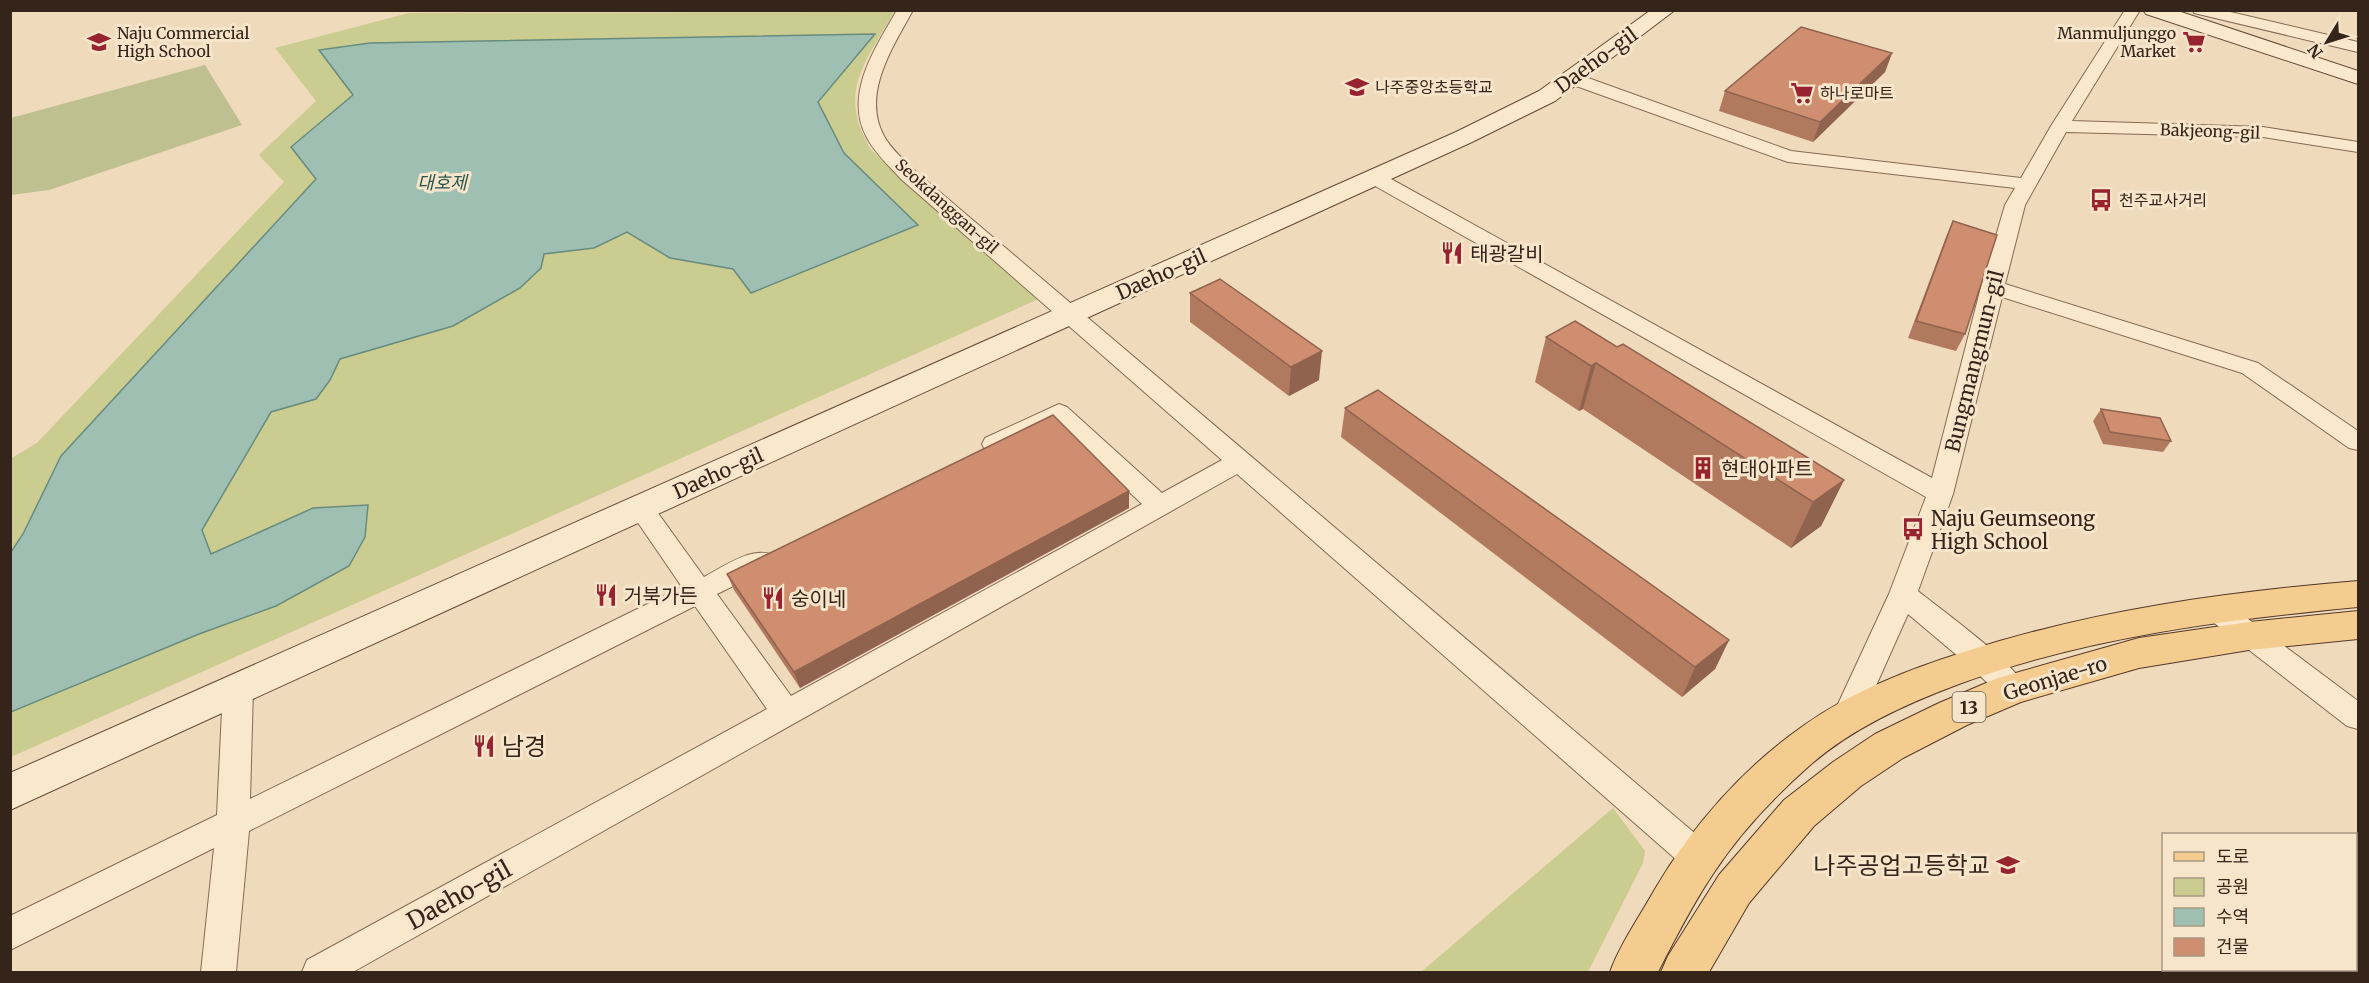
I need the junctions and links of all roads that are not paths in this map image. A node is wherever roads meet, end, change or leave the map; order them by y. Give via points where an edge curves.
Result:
1 (905, 10) edge
2 (1665, 10) edge
3 (2133, 10) edge
4 (2152, 10) edge
5 (2200, 10) edge
6 (2358, 47) edge
7 (1571, 78) junction
8 (2358, 78) edge
9 (2060, 126) junction
10 (2358, 147) edge
11 (1375, 178) junction
12 (2028, 184) junction
13 (1992, 287) junction
14 (1071, 314) junction
15 (2358, 442) edge
16 (974, 454) edge
17 (1239, 461) junction
18 (1940, 494) junction
19 (1160, 506) junction
20 (640, 508) junction
21 (784, 549) edge
22 (699, 591) junction
23 (1903, 594) junction
24 (2358, 594) edge
25 (2214, 608) junction
26 (2358, 625) edge
27 (2249, 636) junction
28 (1982, 660) junction
29 (238, 689) junction
30 (2012, 689) junction
31 (786, 713) junction
32 (1846, 717) junction
33 (2358, 717) edge
34 (10, 792) edge
35 (232, 825) junction
36 (1699, 858) junction
37 (10, 934) edge
38 (219, 972) edge
39 (320, 972) edge
40 (1633, 972) edge
41 (1684, 972) edge

1 - 14 street, Seokdanggan-gil via 868,89 868,118 874,134 908,175
2 - 7 street, Daeho-gil
3 - 9 street, Bungmangmun-gil
4 - 8 street
5 - 6 street
7 - 11 street, Daeho-gil via 1538,100
7 - 12 street via 1788,156
9 - 10 street, Bakjeong-gil via 2263,132
9 - 12 street, Bungmangmun-gil
11 - 14 street, Daeho-gil
11 - 18 street
12 - 13 street, Bungmangmun-gil via 2015,205
13 - 15 street via 2250,368
13 - 18 street, Bungmangmun-gil
14 - 17 street, Seokdanggan-gil
14 - 20 street, Daeho-gil
16 - 19 street via 1059,412
17 - 19 street, Daeho-gil
17 - 36 street, Seokdanggan-gil
18 - 23 street, Bungmangmun-gil
19 - 31 street, Daeho-gil
20 - 22 street
20 - 29 street, Daeho-gil
21 - 22 street
22 - 31 street
22 - 35 street
23 - 28 street
23 - 32 street, Geonjae-ro
24 - 25 main road, Geonjae-ro / 13
25 - 27 street
25 - 28 main road, Geonjae-ro / 13 via 2054,639
26 - 27 main road, Geonjae-ro / 13
27 - 30 main road, Geonjae-ro / 13 via 2139,653
27 - 33 street
28 - 30 street
28 - 32 main road, Geonjae-ro / 13 via 1912,685
29 - 34 street, Daeho-gil
29 - 35 street
30 - 41 main road, Geonjae-ro / 13 via 1889,746 1799,813 1734,889
31 - 39 street, Daeho-gil
32 - 36 main road, Geonjae-ro / 13 via 1778,769
35 - 37 street
35 - 38 street
36 - 40 main road, Geonjae-ro / 13

